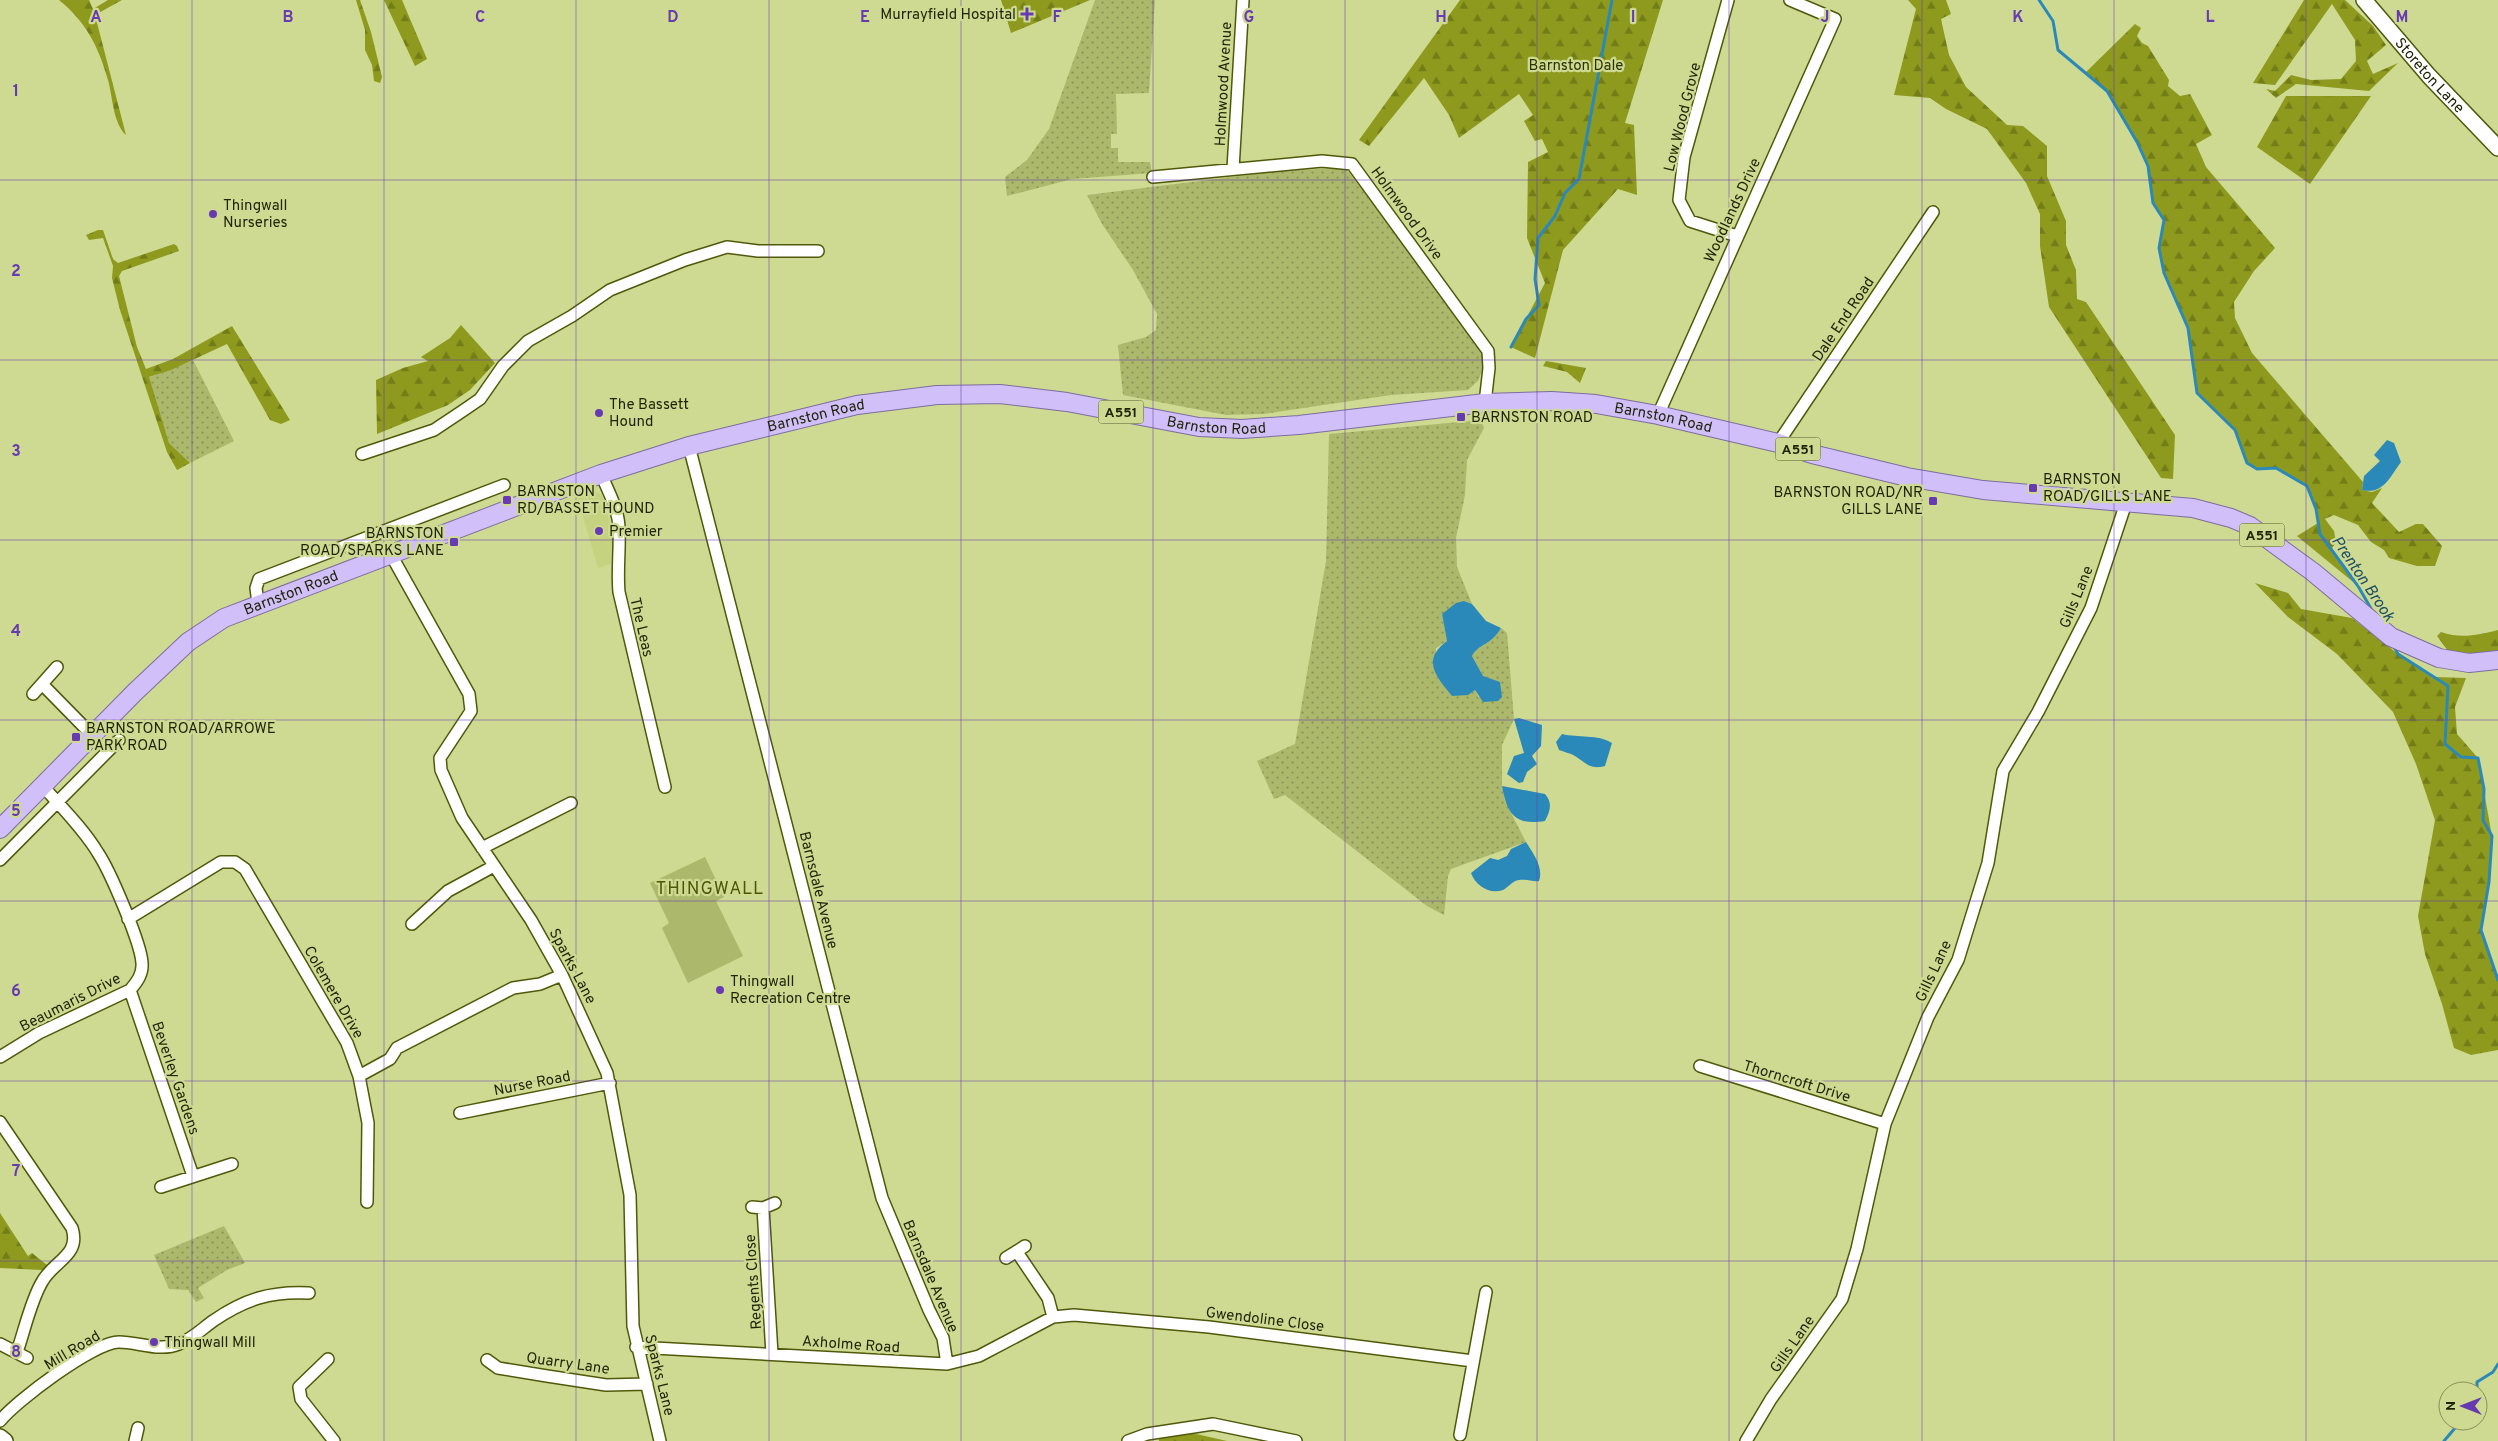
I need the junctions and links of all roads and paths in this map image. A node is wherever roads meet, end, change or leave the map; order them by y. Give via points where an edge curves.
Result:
1 (1243, 0) edge
2 (1728, 0) edge
3 (1790, 0) edge
4 (2364, 0) edge
5 (2498, 148) edge
6 (1232, 169) junction
7 (1153, 177) dead end
8 (1934, 212) dead end
9 (1737, 236) junction
10 (818, 251) dead end
11 (1485, 403) junction
12 (1658, 415) junction
13 (1778, 443) junction
14 (689, 446) junction
15 (362, 454) dead end
16 (601, 474) junction
17 (504, 485) dead end
18 (2126, 503) junction
19 (390, 553) junction
20 (258, 603) junction
21 (2498, 660) edge
22 (57, 667) dead end
23 (42, 684) junction
24 (33, 694) dead end
25 (92, 735) junction
26 (119, 740) dead end
27 (42, 785) junction
28 (664, 787) dead end
29 (56, 802) junction
30 (571, 803) dead end
31 (0, 829) edge
32 (482, 848) junction
33 (0, 860) edge
34 (494, 866) junction
35 (128, 919) junction
36 (412, 924) dead end
37 (562, 975) junction
38 (130, 990) junction
39 (0, 1057) edge
40 (1700, 1066) dead end
41 (359, 1076) junction
42 (610, 1083) junction
43 (460, 1113) dead end
44 (0, 1122) edge
45 (1885, 1124) junction
46 (232, 1164) dead end
47 (193, 1176) junction
48 (161, 1187) dead end
49 (367, 1202) dead end
50 (775, 1203) dead end
51 (1006, 1258) dead end
52 (1486, 1292) dead end
53 (309, 1293) dead end
54 (1053, 1317) junction
55 (0, 1344) edge
56 (636, 1347) junction
57 (772, 1354) junction
58 (328, 1359) dead end
59 (487, 1360) dead end
60 (1473, 1361) junction
61 (947, 1364) junction
62 (46, 1368) dead end
63 (55, 1376) junction
64 (287, 1383) dead end
65 (647, 1384) junction
66 (299, 1386) junction
67 (0, 1421) edge
68 (138, 1428) dead end
69 (1460, 1435) dead end
70 (0, 1436) edge
71 (5, 1441) edge
72 (135, 1441) edge
73 (334, 1441) edge
74 (660, 1441) edge
75 (1128, 1441) edge
76 (1296, 1441) edge
77 (1746, 1441) edge

1 - 6 street, Holmwood Avenue
2 - 9 street, Low Wood Grove via 1684,157 1679,200 1690,221
3 - 9 street, Woodlands Drive via 1835,19
4 - 5 street, Storeton Lane via 2429,76
6 - 7 street, Holmwood Drive
6 - 11 street, Holmwood Drive via 1322,161 1352,164 1488,351
8 - 13 street, Dale End Road
9 - 12 street, Woodlands Drive
10 - 15 street via 758,251 726,247 610,290 528,341 503,366 480,399 434,430
11 - 12 main road, Barnston Road / A551 via 1552,401 1596,404
11 - 14 main road, Barnston Road / A551 via 1242,429 1199,427 1067,402 1000,394 937,396 857,404
12 - 13 main road, Barnston Road / A551
13 - 18 main road, Barnston Road / A551 via 1907,477 1973,489
14 - 16 main road, Barnston Road / A551
14 - 61 street, Barnsdale Avenue via 882,1198 943,1338
16 - 19 main road, Barnston Road / A551
16 - 28 street, The Leas via 616,512 619,592
17 - 20 street via 259,579 256,588
18 - 21 main road, Barnston Road / A551 via 2193,508 2250,526 2313,572 2391,637 2439,658 2469,662
18 - 45 street, Gills Lane via 2090,608 2038,712 2003,771 1988,863 1958,960 1928,1017
19 - 20 main road, Barnston Road / A551
19 - 32 street, Sparks Lane via 469,694 471,711 440,758 441,770 462,818
20 - 25 main road, Barnston Road / A551 via 224,618 188,642
22 - 23 street
23 - 24 street
23 - 25 street
25 - 27 main road, Barnston Road / A551
26 - 29 street
27 - 29 street, Beaumaris Drive
27 - 31 main road, Barnston Road / A551
29 - 33 street
29 - 35 street, Beaumaris Drive via 100,854
30 - 32 street
32 - 34 street, Sparks Lane
34 - 36 street via 448,891
34 - 37 street, Sparks Lane via 531,920
35 - 38 street, Beaumaris Drive via 142,963 140,978
35 - 41 street, Colemere Drive via 221,862 235,862 245,869 347,1043
37 - 41 street via 540,984 513,988 397,1048 390,1059
37 - 42 street, Sparks Lane via 595,1043
38 - 39 street, Beaumaris Drive via 39,1033
38 - 47 street, Beverley Gardens
40 - 45 street, Thorncroft Drive
41 - 49 street, Colemere Drive via 368,1123
42 - 43 street, Nurse Road
42 - 56 street, Sparks Lane via 630,1195
44 - 55 street via 75,1237 72,1250 42,1281 22,1355
45 - 77 street, Gills Lane via 1857,1249 1842,1299 1771,1399
46 - 47 street
47 - 48 street
50 - 57 street, Regents Close via 757,1208
51 - 54 street via 1021,1249 1048,1298
52 - 60 street
53 - 63 street, Mill Road via 289,1292 252,1299 176,1345 107,1344
54 - 60 street, Gwendoline Close via 1074,1315 1209,1327
54 - 61 street, Axholme Road via 979,1356
56 - 57 street, Axholme Road
56 - 65 street, Sparks Lane
57 - 61 street, Axholme Road
58 - 66 street
59 - 65 street, Quarry Lane via 498,1368 606,1385
60 - 69 street
62 - 63 street
63 - 67 street, Mill Road
64 - 66 street
65 - 74 street, Sparks Lane
66 - 73 street via 301,1399
68 - 72 street
70 - 71 street
75 - 76 street via 1147,1434 1213,1424

